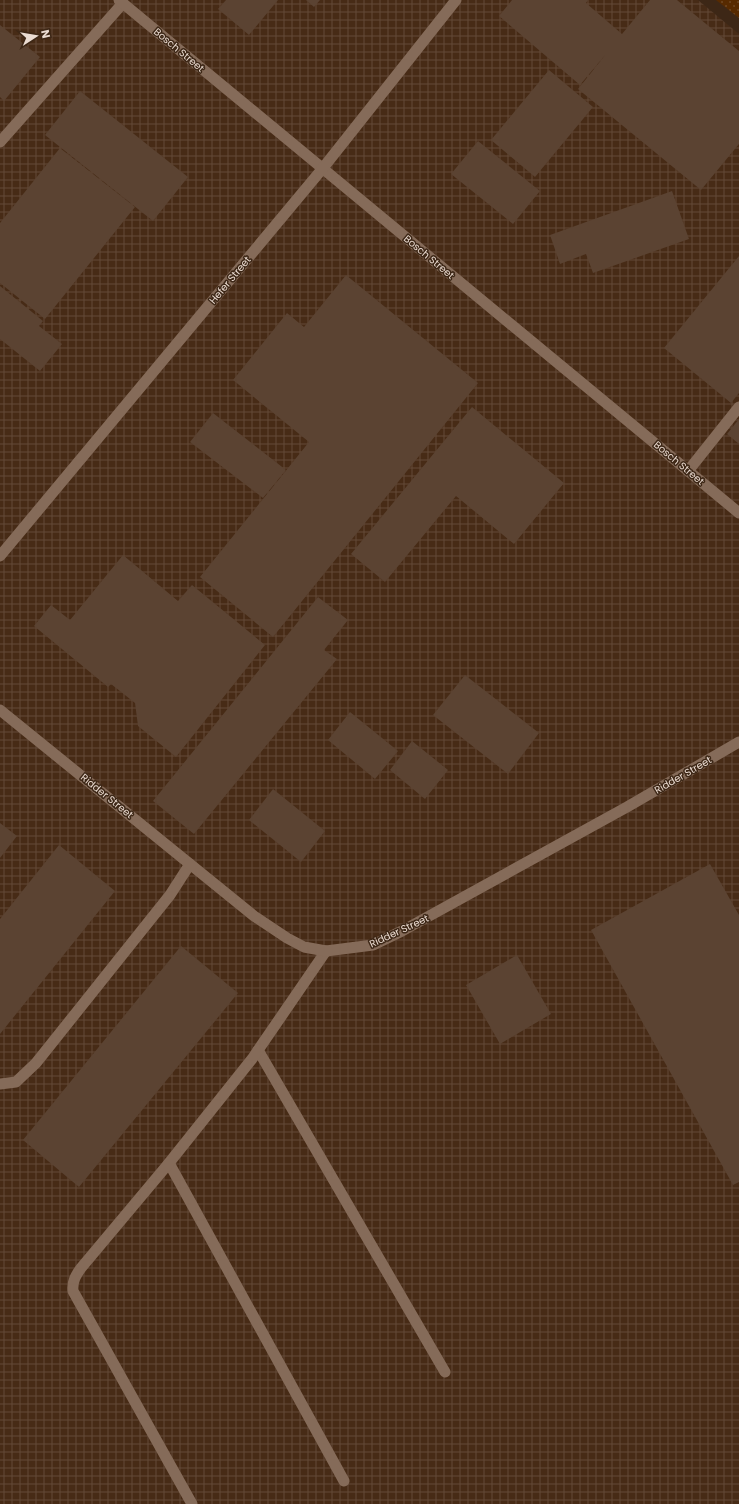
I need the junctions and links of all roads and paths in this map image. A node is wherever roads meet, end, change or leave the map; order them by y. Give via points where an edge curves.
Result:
1 (456, 0) edge
2 (121, 2) edge
3 (0, 142) edge
4 (323, 168) junction
5 (739, 407) edge
6 (688, 471) junction
7 (739, 513) edge
8 (0, 556) edge
9 (0, 710) edge
10 (739, 742) edge
11 (190, 864) junction
12 (326, 951) junction
13 (258, 1050) junction
14 (0, 1084) edge
15 (169, 1163) junction
16 (445, 1372) dead end
17 (344, 1481) dead end
18 (192, 1504) edge

1 - 4 street, Hefer Street
2 - 3 street
2 - 4 street, Bosch Street
4 - 6 street, Bosch Street
4 - 8 street, Hefer Street
5 - 6 street
6 - 7 street, Bosch Street
9 - 11 street, Ridder Street
10 - 12 street, Ridder Street via 402,931 373,945
11 - 12 street, Ridder Street via 254,916 287,938 304,947
11 - 14 street via 170,895 36,1063 16,1082
12 - 13 street
13 - 15 street
13 - 16 street
15 - 17 street
15 - 18 street via 81,1268 72,1285 73,1291

